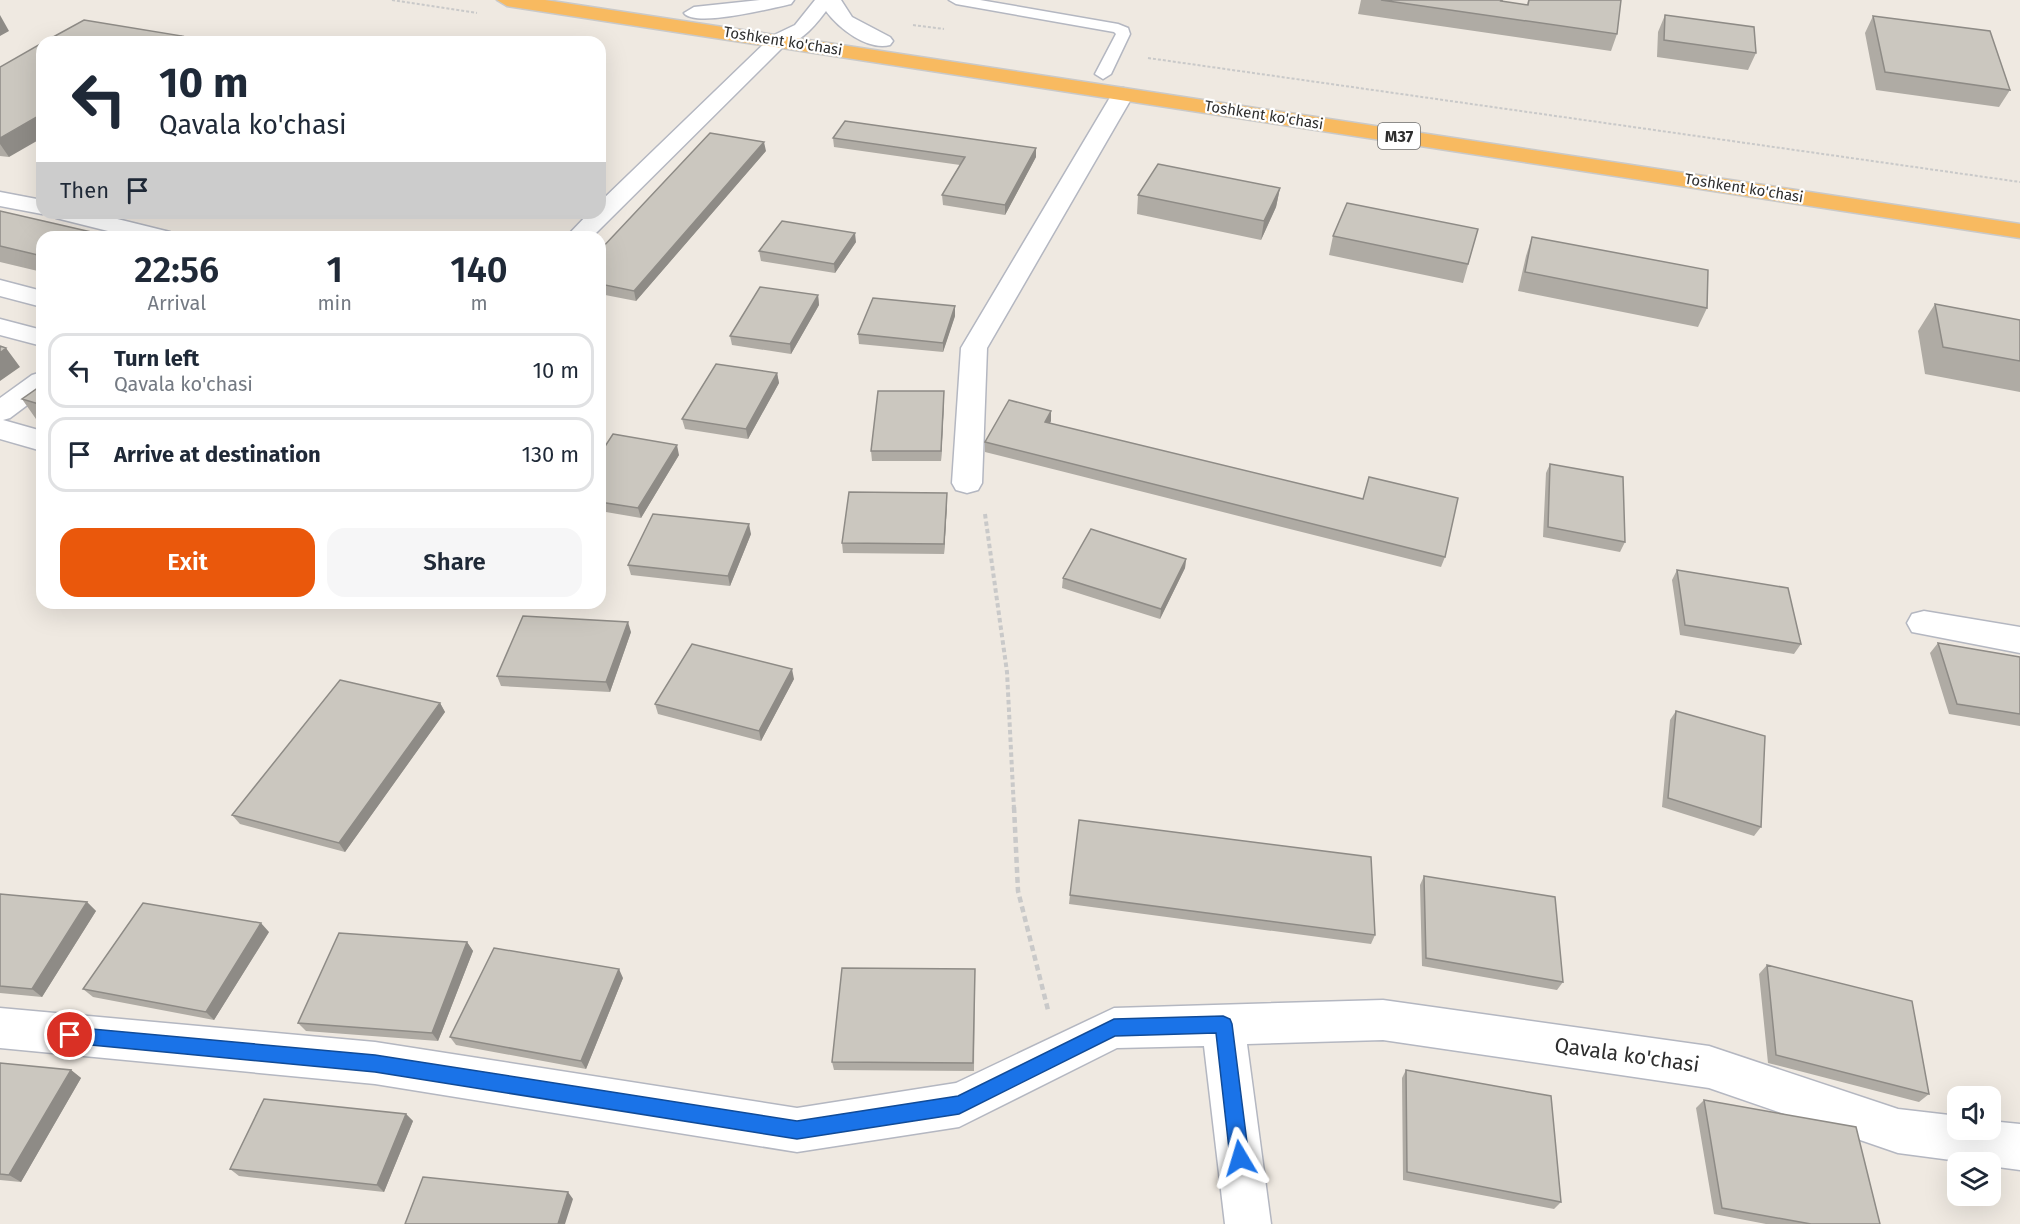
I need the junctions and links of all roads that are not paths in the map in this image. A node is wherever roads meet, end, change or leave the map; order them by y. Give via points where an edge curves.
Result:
1 (507, 0) edge
2 (606, 0) edge
3 (784, 0) edge
4 (804, 0) edge
5 (825, 0) edge
6 (831, 0) edge
7 (956, 0) edge
8 (694, 13) junction
9 (787, 32) junction
10 (883, 41) junction
11 (1103, 74) junction
12 (1123, 94) junction
13 (1702, 161) dead end
14 (0, 198) edge
15 (36, 206) edge
16 (606, 210) edge
17 (88, 219) edge
18 (596, 219) edge
19 (137, 231) edge
20 (584, 231) edge
21 (2020, 231) edge
22 (0, 288) edge
23 (36, 297) edge
24 (0, 327) edge
25 (36, 336) edge
26 (36, 385) edge
27 (0, 411) edge
28 (0, 429) edge
29 (36, 439) edge
30 (967, 483) road end
31 (1924, 623) dead end
32 (2020, 640) edge
33 (1223, 1024) junction
34 (0, 1028) edge
35 (2020, 1148) edge
36 (1248, 1224) edge

1 - 9 highway, Toshkent ko'chasi / M37
2 - 8 highway, Toshkent ko'chasi / M37
3 - 8 street via 747,9
4 - 9 street
5 - 9 street
6 - 10 street via 833,8 848,23
7 - 11 lane via 1118,28 1123,34
8 - 9 highway, Toshkent ko'chasi / M37
9 - 10 highway, Toshkent ko'chasi / M37
9 - 12 highway, Toshkent ko'chasi / M37
9 - 16 street
10 - 11 highway, Toshkent ko'chasi / M37
11 - 13 highway, Toshkent ko'chasi / M37
12 - 21 highway, Toshkent ko'chasi / M37
12 - 30 street via 974,348
14 - 15 street
17 - 19 street
18 - 20 street
22 - 23 street
24 - 25 street
26 - 27 street
28 - 29 street
31 - 32 street
33 - 34 street, Qavala ko'chasi via 1114,1028 959,1105 797,1130 375,1064
33 - 35 street, Qavala ko'chasi via 1383,1020 1697,1065 1898,1131
33 - 36 street

